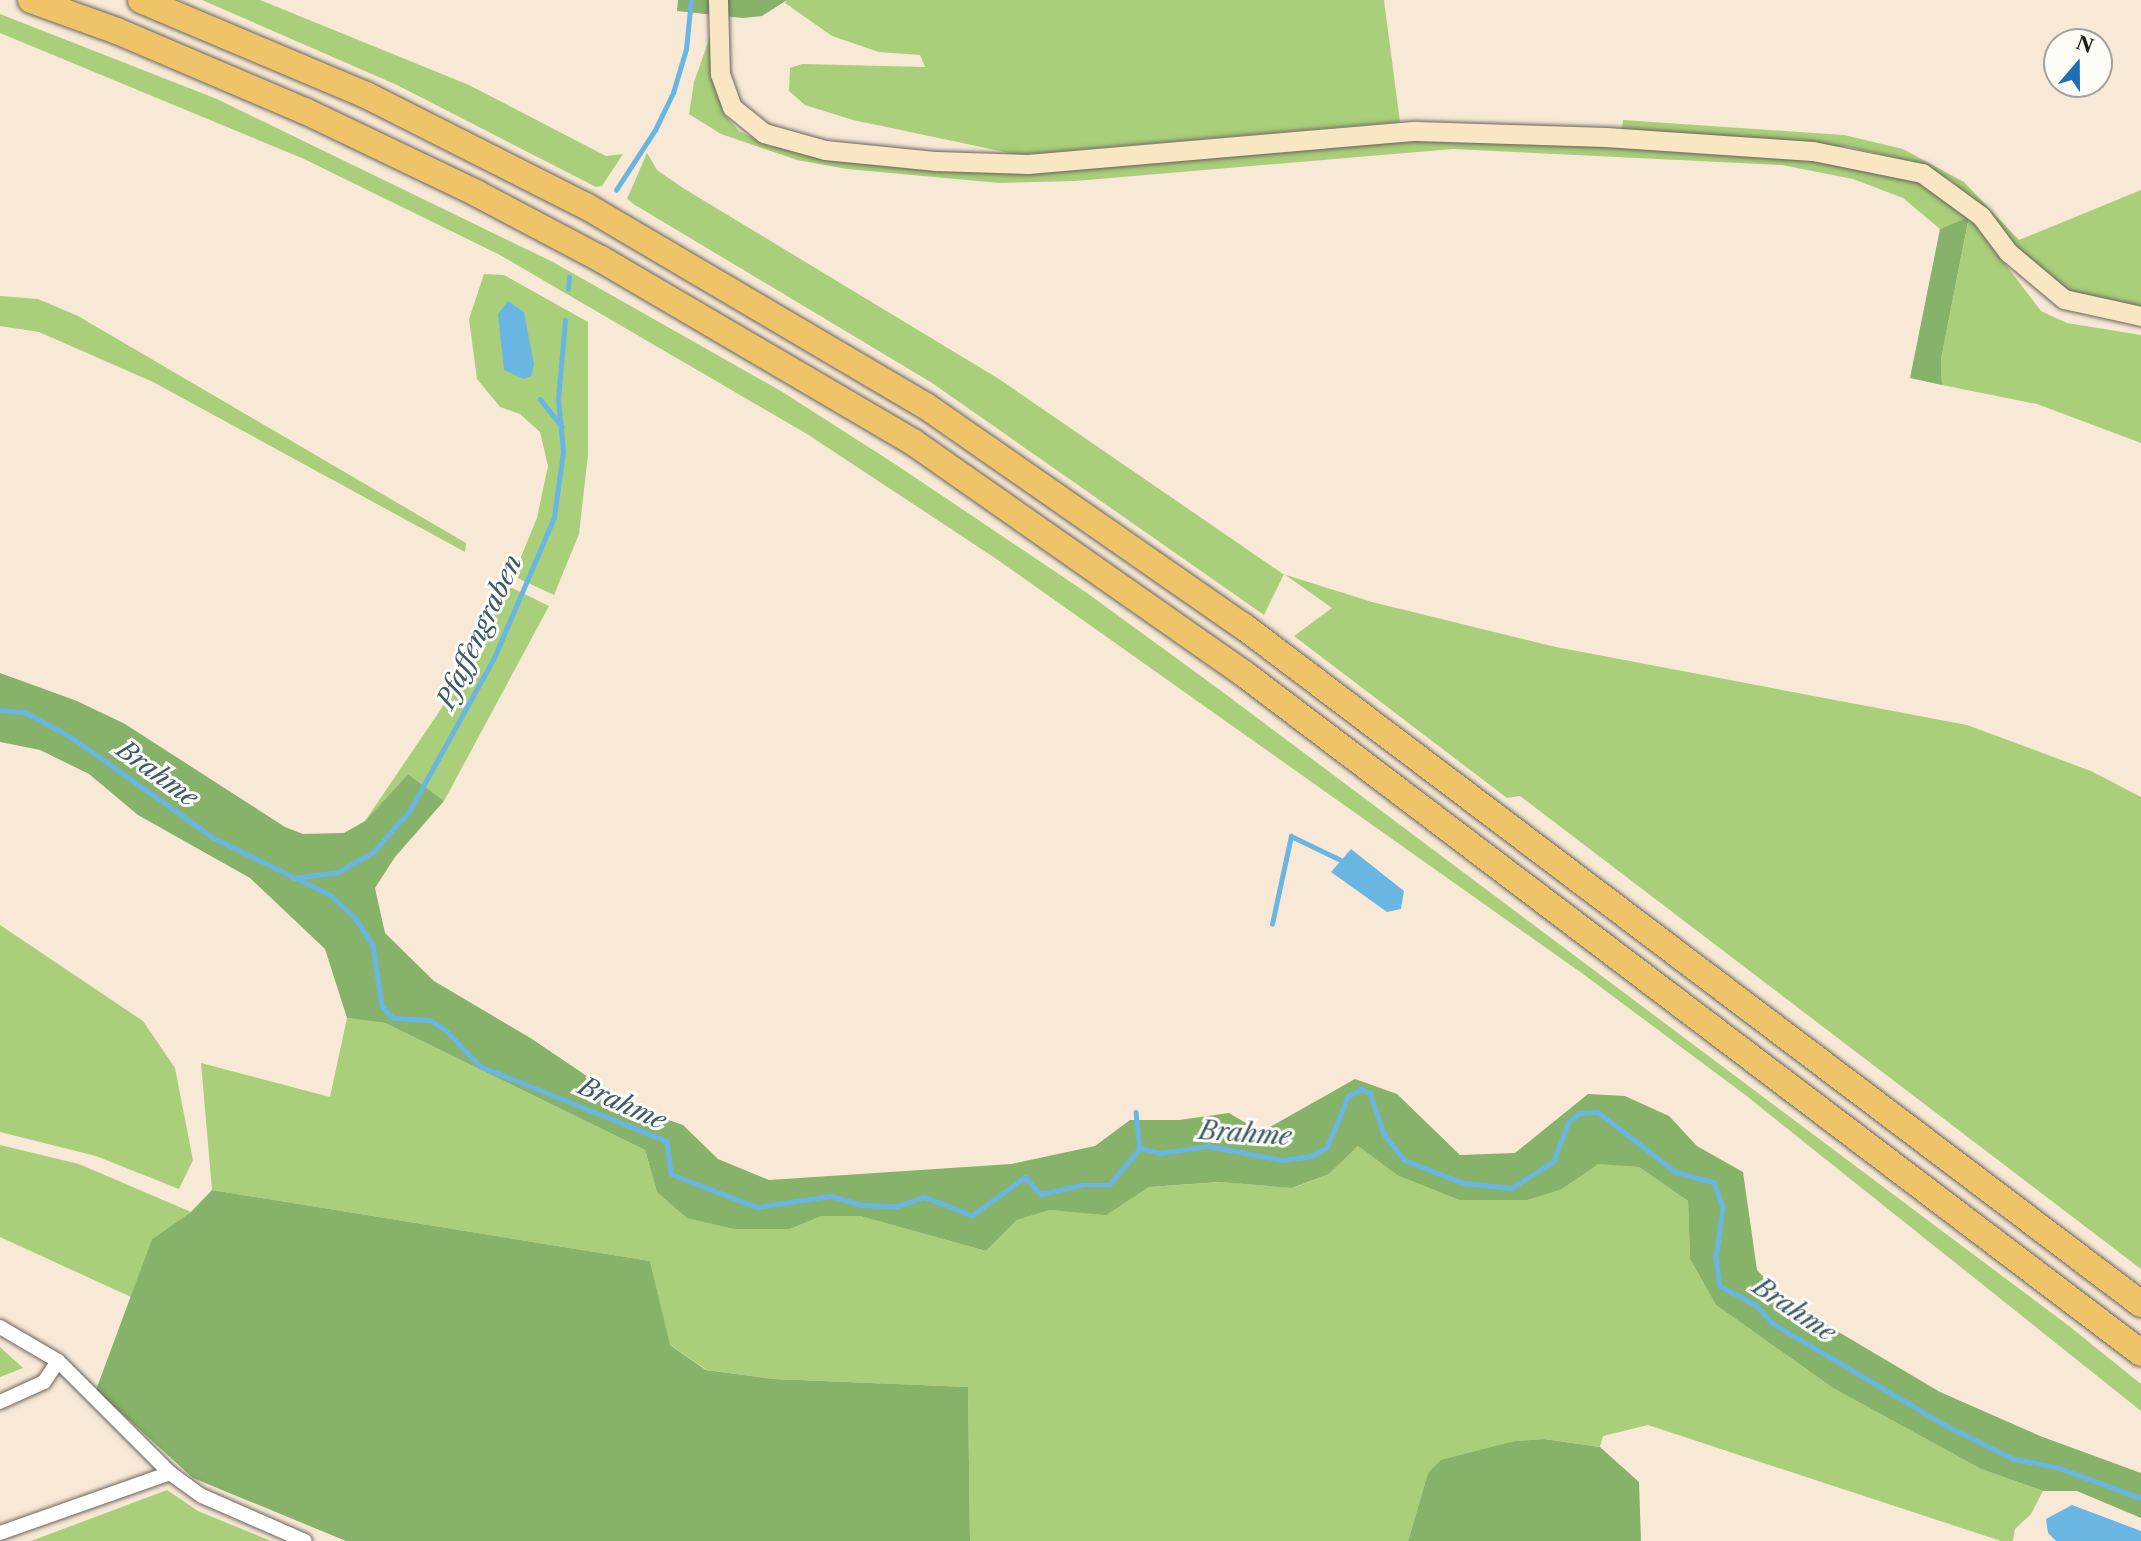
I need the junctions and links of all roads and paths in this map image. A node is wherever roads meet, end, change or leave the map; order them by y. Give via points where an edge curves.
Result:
1 (31, 0) edge
2 (141, 0) edge
3 (718, 0) edge
4 (2141, 316) edge
5 (2141, 1304) edge
6 (0, 1327) edge
7 (2141, 1353) edge
8 (58, 1361) junction
9 (0, 1402) edge
10 (170, 1473) junction
11 (0, 1533) edge
12 (305, 1541) edge

1 - 7 highway via 117,31 305,111 568,241 914,442 1243,673
2 - 5 highway via 366,95 586,206 926,407 1243,626
3 - 4 street via 720,74 732,107 764,133 825,149 936,161 1028,164 1416,131 1606,137 1813,151 1922,173 1981,216 2008,252 2064,299
6 - 8 street
8 - 9 street via 44,1382
8 - 10 street
10 - 11 street
10 - 12 street via 202,1496

